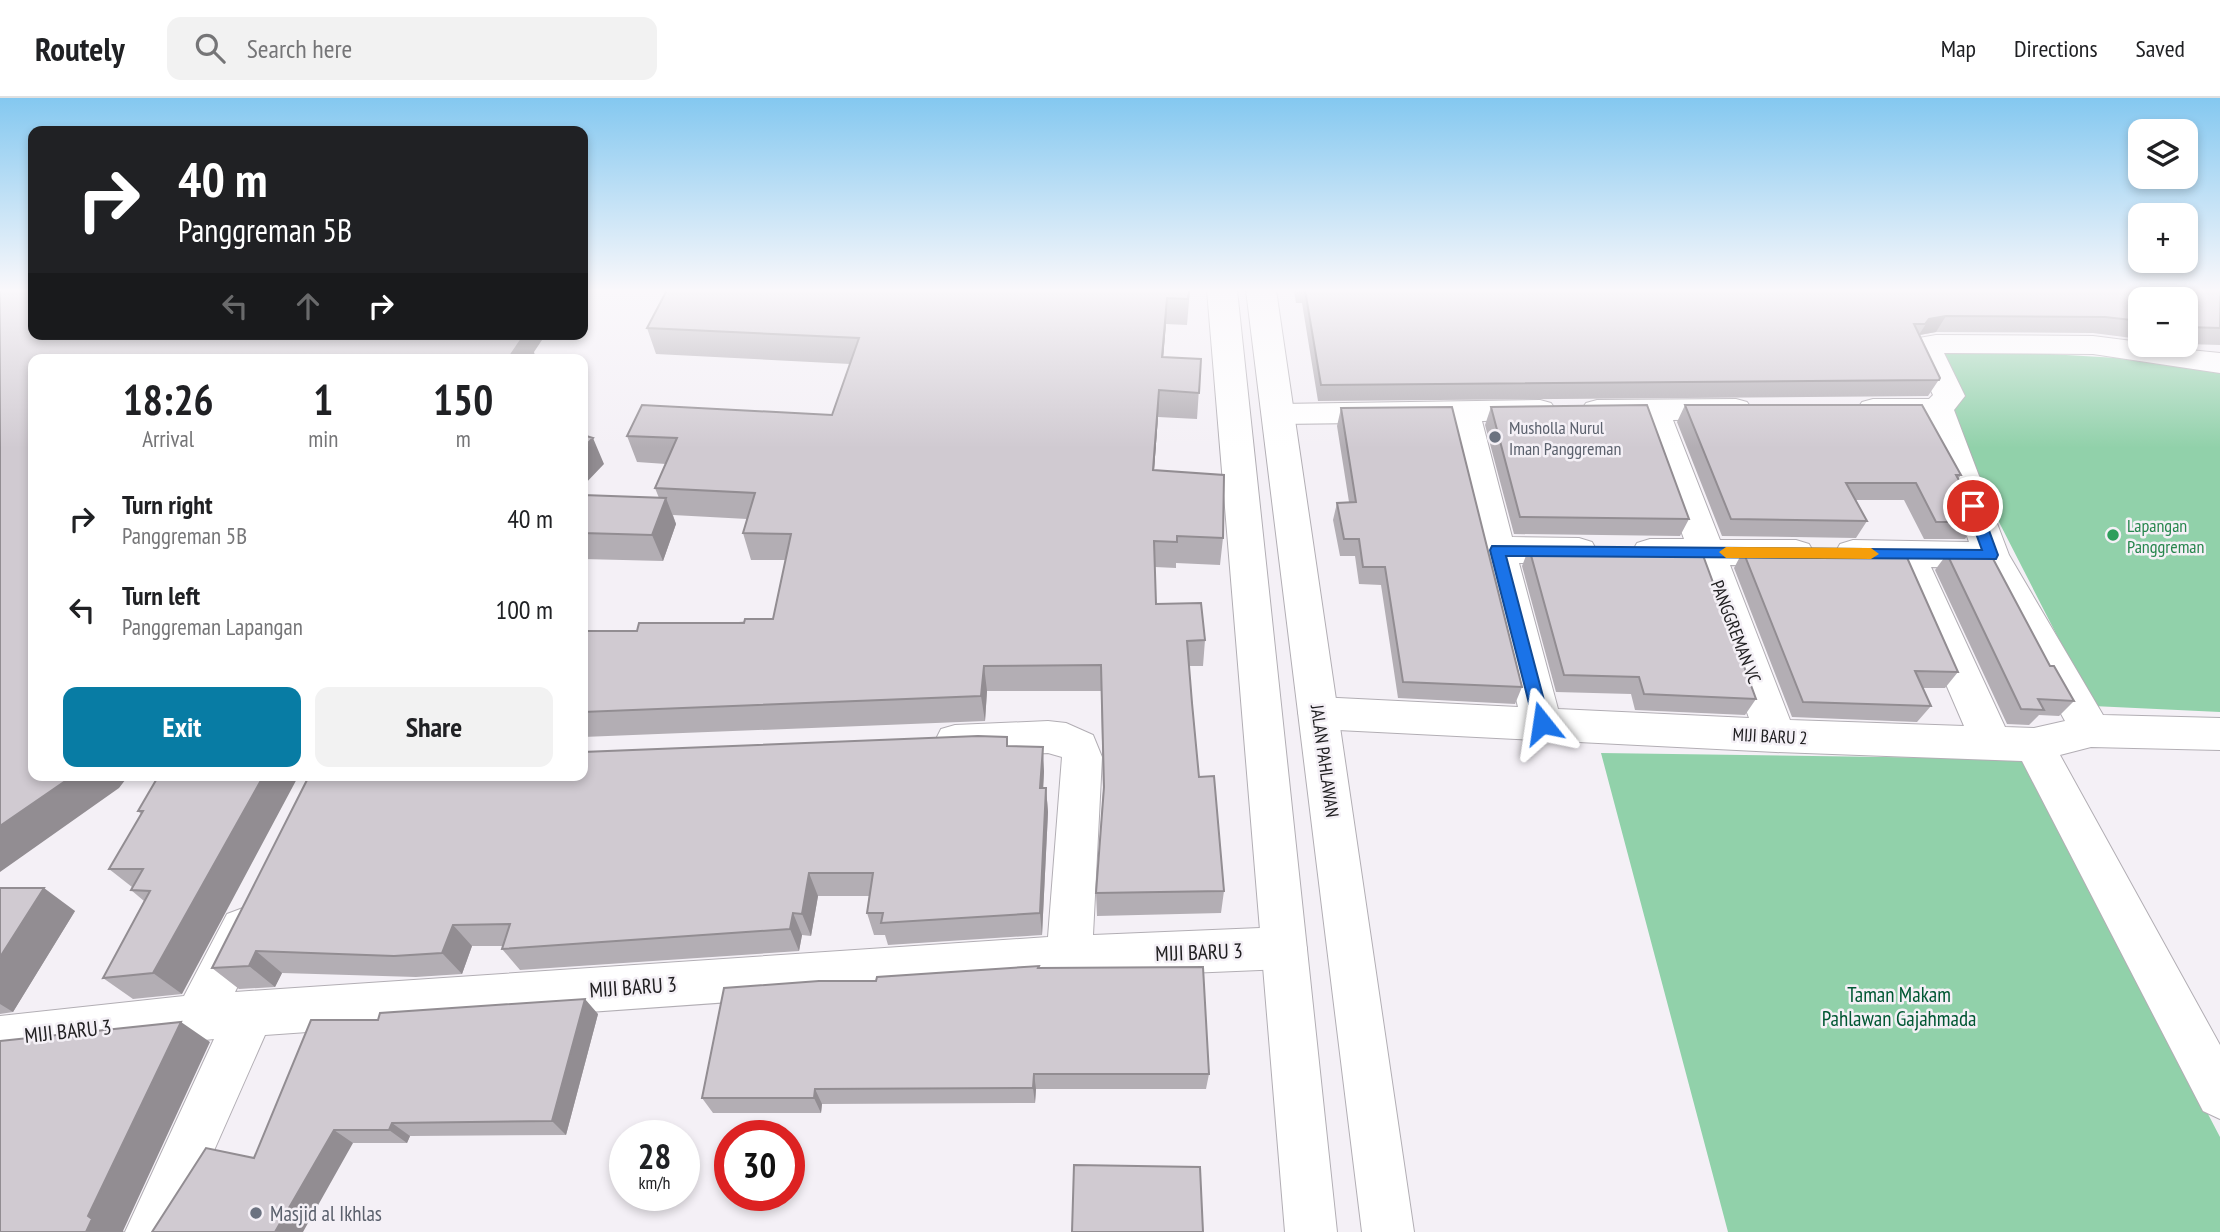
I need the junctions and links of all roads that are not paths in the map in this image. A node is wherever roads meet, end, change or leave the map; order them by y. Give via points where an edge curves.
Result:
1 (1226, 343) edge
2 (1268, 343) edge
3 (2220, 363) edge
4 (1653, 409) junction
5 (1761, 409) edge
6 (1843, 409) edge
7 (1938, 410) junction
8 (1463, 412) junction
9 (1278, 414) junction
10 (1497, 550) junction
11 (1707, 552) junction
12 (1907, 554) junction
13 (1991, 555) junction
14 (1318, 713) junction
15 (1542, 723) junction
16 (2091, 731) junction
17 (2220, 734) edge
18 (1776, 736) junction
19 (925, 742) edge
20 (2013, 744) junction
21 (258, 898) edge
22 (1275, 948) junction
23 (1069, 957) junction
24 (250, 1014) junction
25 (198, 1017) junction
26 (0, 1039) edge
27 (2220, 1094) edge
28 (151, 1232) edge
29 (1311, 1232) edge
30 (1388, 1232) edge

1 - 22 street
2 - 9 street, JALAN PAHLAWAN
3 - 7 street via 2092,345 1936,344 1930,345 1928,353 1949,397
4 - 5 street
4 - 8 street
4 - 11 street, PANGGREMAN VC
6 - 7 street
7 - 13 street
8 - 9 street
8 - 10 street
9 - 14 street, JALAN PAHLAWAN
10 - 11 street
10 - 15 street
11 - 12 street
11 - 18 street, PANGGREMAN VC
12 - 13 street
12 - 20 street
13 - 16 street
14 - 15 street, MIJI BARU 2
14 - 30 street, JALAN PAHLAWAN
15 - 18 street, MIJI BARU 2
16 - 17 street, MIJI BARU 2
16 - 20 street, MIJI BARU 2
18 - 20 street, MIJI BARU 2
19 - 23 street via 1048,737 1066,739 1079,747
20 - 27 street
21 - 25 street
22 - 23 street, MIJI BARU 3
22 - 29 street
23 - 24 street, MIJI BARU 3
24 - 25 street, MIJI BARU 3
24 - 28 street
25 - 26 street, MIJI BARU 3

